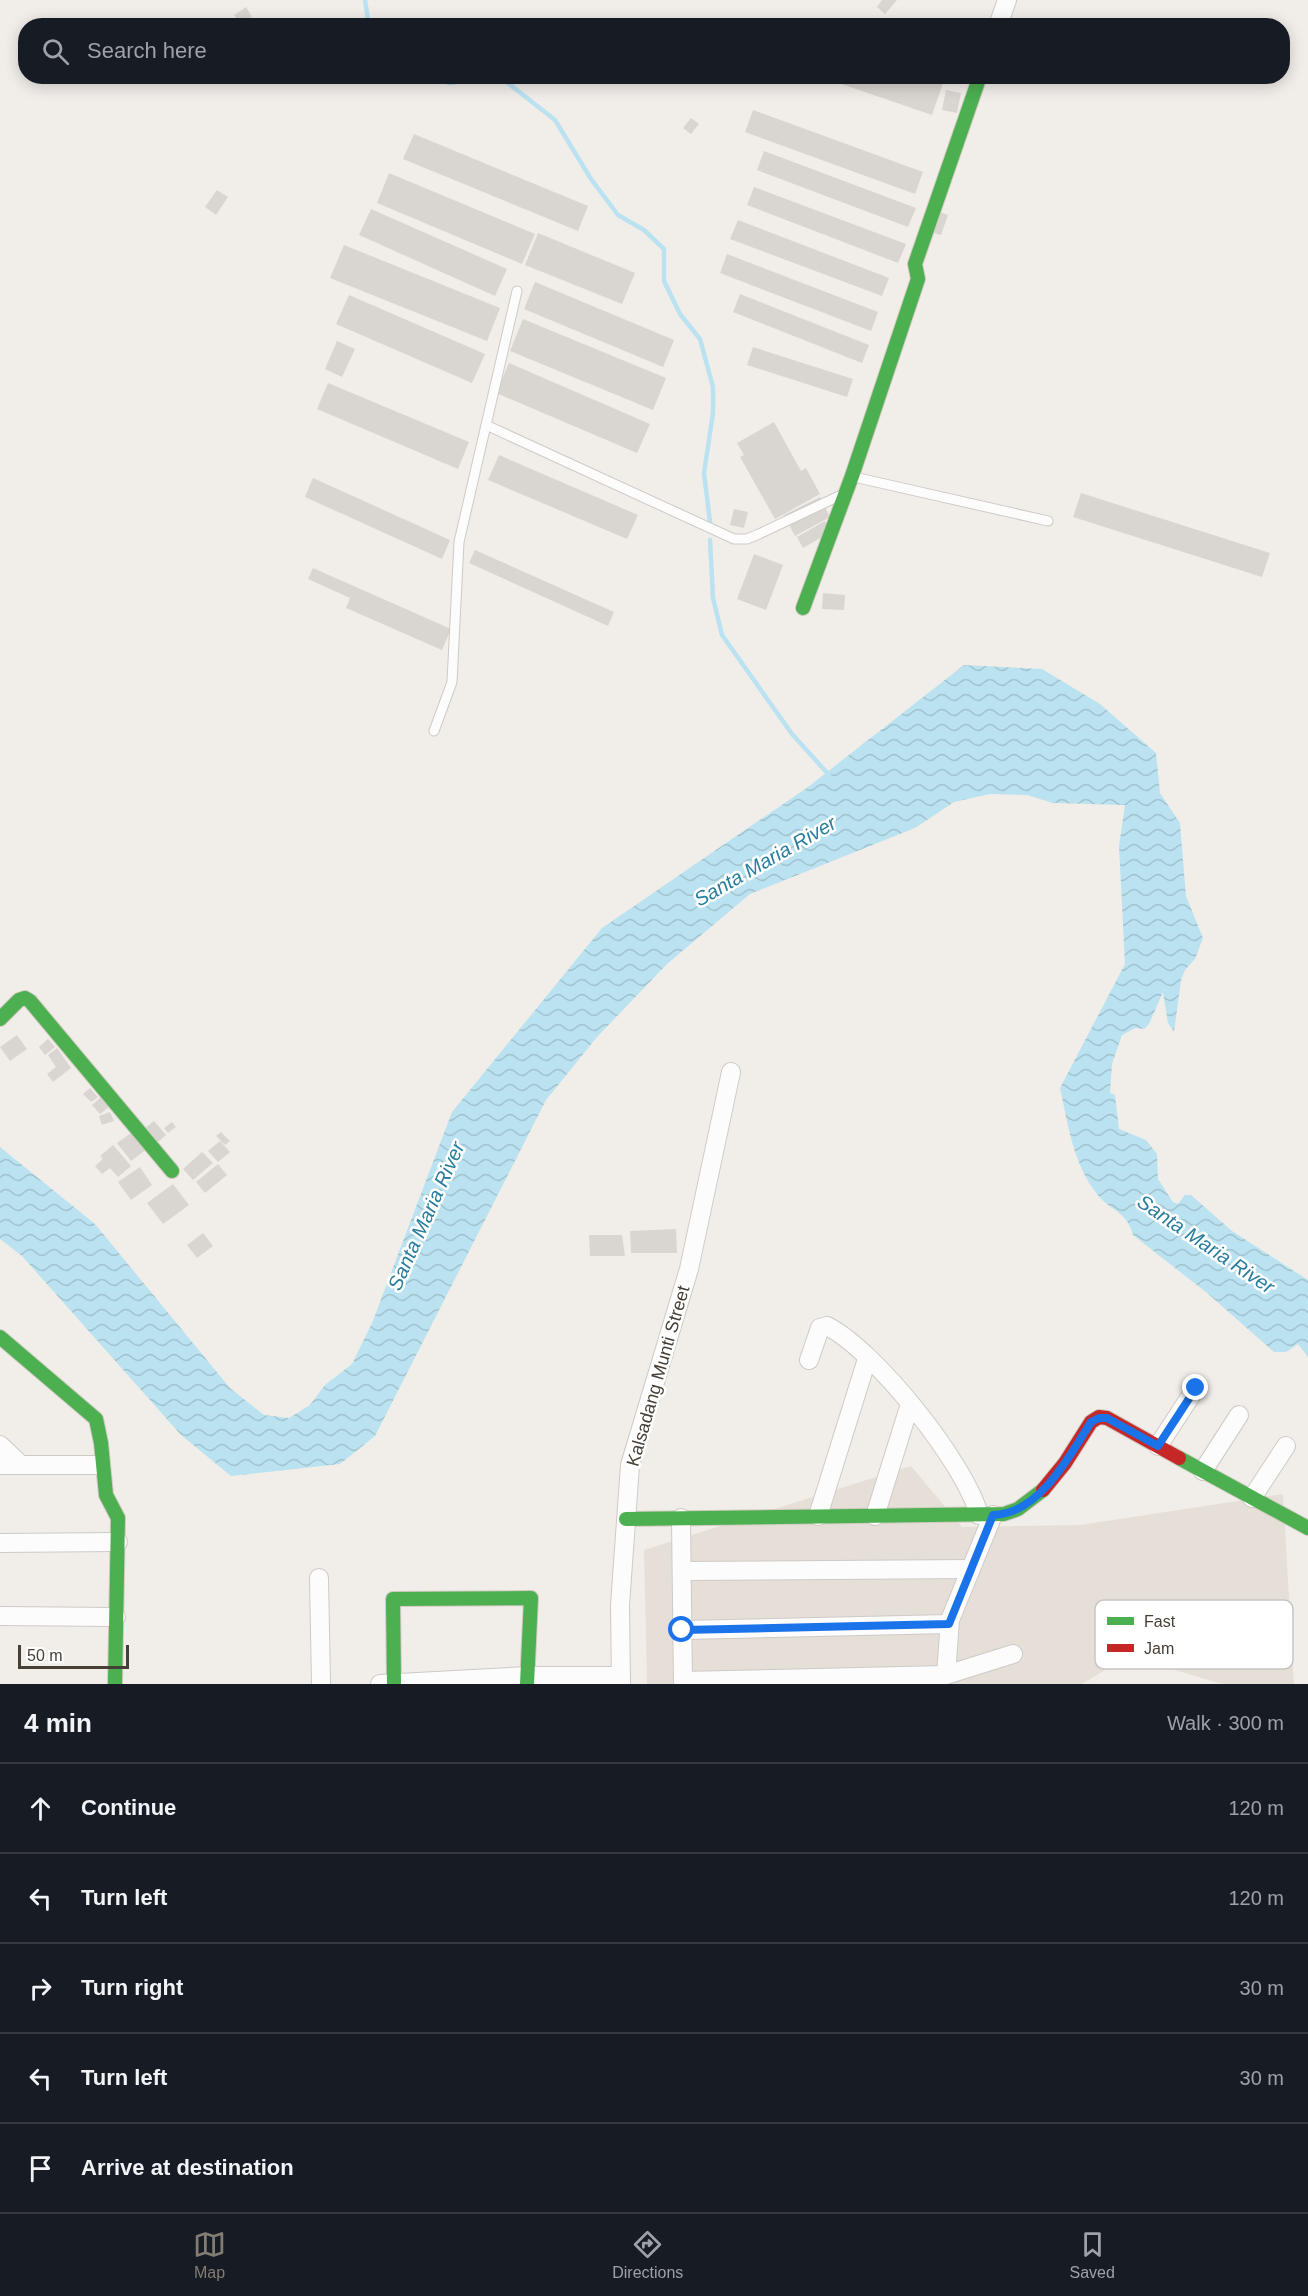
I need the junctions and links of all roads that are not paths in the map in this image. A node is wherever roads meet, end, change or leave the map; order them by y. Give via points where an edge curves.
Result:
1 (1007, 0) edge
2 (1001, 18) edge
3 (977, 84) edge
4 (517, 291) dead end
5 (486, 425) junction
6 (852, 477) junction
7 (846, 492) junction
8 (1048, 522) dead end
9 (803, 608) dead end
10 (434, 730) dead end
11 (0, 1019) edge
12 (731, 1072) dead end
13 (172, 1171) dead end
14 (0, 1337) edge
15 (867, 1359) junction
16 (809, 1360) dead end
17 (1196, 1388) dead end
18 (910, 1404) junction
19 (1239, 1416) dead end
20 (0, 1445) edge
21 (1158, 1446) junction
22 (1286, 1446) dead end
23 (0, 1465) edge
24 (21, 1465) junction
25 (100, 1465) junction
26 (1203, 1471) junction
27 (1252, 1498) junction
28 (1308, 1507) edge
29 (986, 1515) junction
30 (818, 1516) junction
31 (875, 1516) junction
32 (681, 1518) junction
33 (626, 1519) junction
34 (1303, 1526) edge
35 (118, 1542) junction
36 (0, 1543) edge
37 (971, 1569) junction
38 (682, 1571) junction
39 (319, 1578) dead end
40 (0, 1616) edge
41 (116, 1617) junction
42 (949, 1624) junction
43 (682, 1630) junction
44 (1013, 1654) dead end
45 (946, 1675) junction
46 (527, 1680) edge
47 (621, 1680) edge
48 (866, 1681) edge
49 (683, 1682) edge
50 (115, 1684) edge
51 (321, 1684) edge
52 (389, 1684) edge

1 - 2 street
3 - 6 street via 915,264 918,279
4 - 5 lane
5 - 7 lane via 734,539 759,534
5 - 10 lane via 459,542 452,682
6 - 7 street
6 - 8 lane
7 - 9 street
11 - 13 street via 19,1000 30,1001
12 - 33 street, Kalsadang Munti Street via 688,1269 630,1465
14 - 25 street via 96,1419 100,1428
15 - 16 street via 838,1331 827,1326 820,1328
15 - 18 street
15 - 30 street
17 - 21 street
18 - 29 street
18 - 31 street
19 - 26 street
20 - 24 street
21 - 26 street
21 - 29 street via 1107,1418 1099,1418 1091,1422 1060,1473 1017,1511
22 - 27 street
23 - 24 street
24 - 25 street
25 - 35 street via 110,1509 118,1518
26 - 27 street
27 - 34 street
28 - 34 street
29 - 31 street
29 - 37 street
30 - 31 street
30 - 32 street
32 - 33 street
32 - 38 street
33 - 47 street, Kalsadang Munti Street via 620,1605
35 - 36 street
35 - 41 street
37 - 38 street
37 - 42 street
38 - 43 street
39 - 51 street
40 - 41 street
41 - 50 street
42 - 43 street
42 - 45 street
43 - 49 street
44 - 45 street
45 - 48 street
46 - 47 street
46 - 52 street
46 - 52 street via 531,1598 393,1599
48 - 49 street

